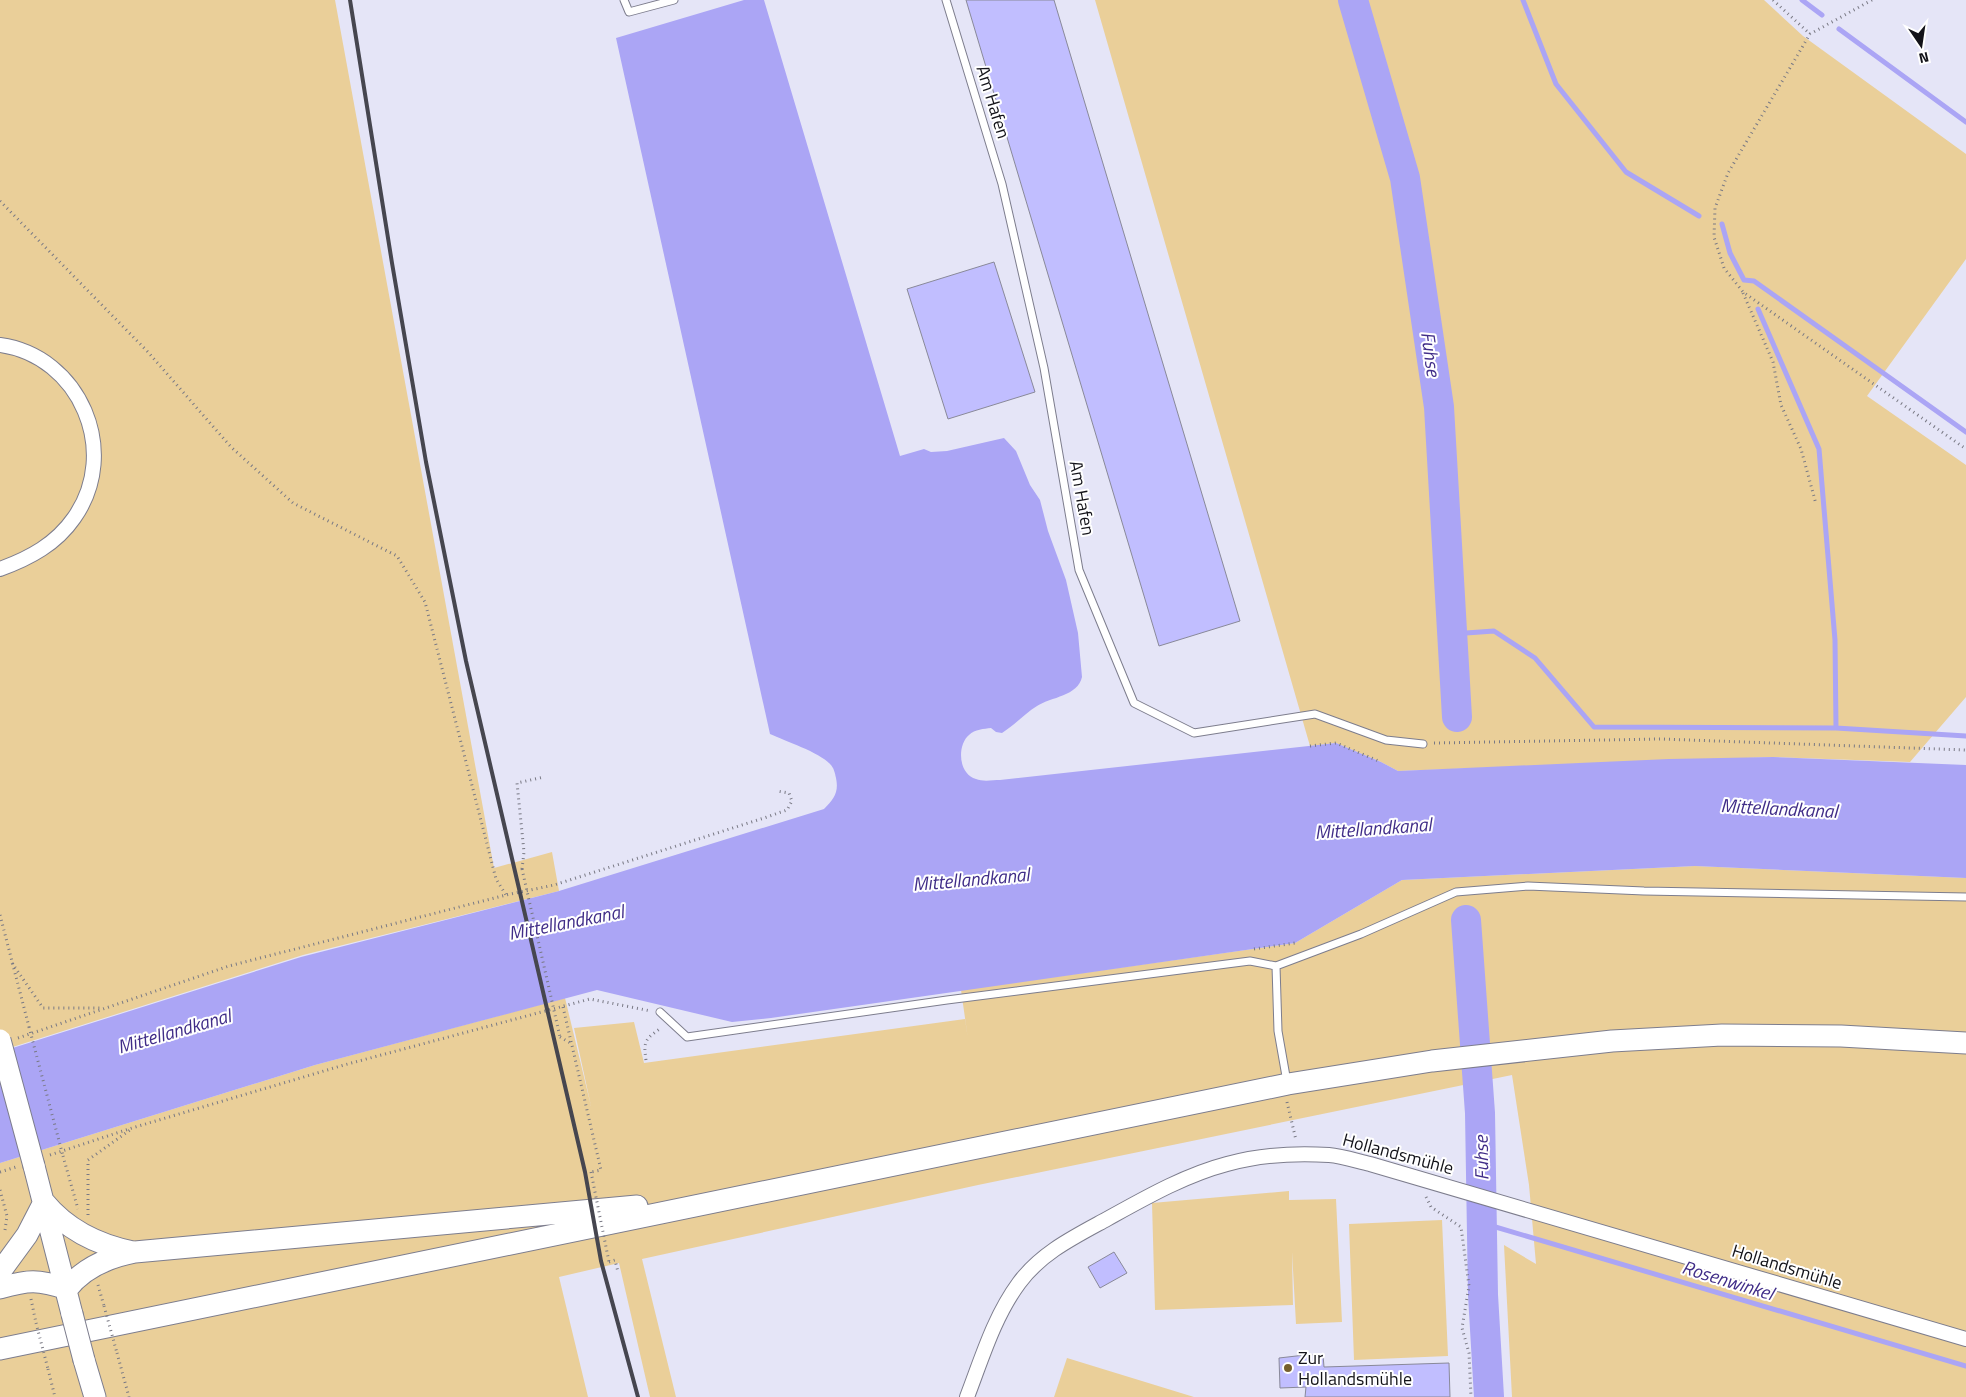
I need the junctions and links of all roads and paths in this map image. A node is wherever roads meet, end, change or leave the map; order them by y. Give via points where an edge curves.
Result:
1 (624, 0) edge
2 (674, 0) edge
3 (946, 0) edge
4 (1773, 0) edge
5 (1872, 0) edge
6 (1810, 34) junction
7 (0, 201) edge
8 (1743, 292) junction
9 (0, 345) edge
10 (1966, 449) edge
11 (1816, 504) dead end
12 (0, 569) edge
13 (1423, 744) joint
14 (1310, 746) dead end
15 (1966, 750) edge
16 (1381, 762) dead end
17 (544, 777) dead end
18 (777, 791) dead end
19 (506, 894) junction
20 (1966, 897) edge
21 (0, 915) edge
22 (12, 963) junction
23 (1276, 966) junction
24 (563, 1007) junction
25 (105, 1008) junction
26 (660, 1012) joint
27 (670, 1021) junction
28 (8, 1039) edge
29 (1966, 1042) edge
30 (572, 1044) junction
31 (646, 1060) dead end
32 (1288, 1084) junction
33 (132, 1128) junction
34 (1299, 1155) junction
35 (63, 1156) dead end
36 (33, 1162) junction
37 (0, 1172) edge
38 (0, 1190) edge
39 (740, 1197) junction
40 (44, 1202) junction
41 (1431, 1207) dead end
42 (81, 1220) dead end
43 (3, 1236) dead end
44 (135, 1252) junction
45 (0, 1272) edge
46 (618, 1272) dead end
47 (0, 1288) edge
48 (67, 1289) junction
49 (104, 1306) dead end
50 (36, 1323) dead end
51 (1966, 1340) edge
52 (0, 1349) edge
53 (55, 1397) edge
54 (95, 1397) edge
55 (129, 1397) edge
56 (967, 1397) edge
57 (1471, 1397) edge

1 - 2 lane via 629,12
3 - 13 lane, Am Hafen via 1004,194 1044,368 1079,570 1134,702 1194,733 1315,714 1386,740
4 - 6 path
5 - 6 path
6 - 8 path via 1728,173 1715,208 1714,237 1724,268
7 - 19 path via 148,352 231,447 286,497 397,556 425,602 496,879
8 - 10 path
8 - 11 path via 1773,362 1781,405 1801,449
9 - 12 street via 36,356 72,387 90,422 94,462 85,498 66,529 34,555
13 - 15 path via 1660,739
14 - 16 path via 1336,743
17 - 30 path, bridge via 517,783 524,852 522,869 560,1037
18 - 19 path via 789,793 792,802 787,810 554,885
19 - 25 path via 229,966
20 - 23 lane via 1528,886 1456,892 1361,934
21 - 22 path
22 - 25 path via 44,1008
22 - 35 path, bridge
23 - 27 lane via 1250,961 687,1037
23 - 32 lane via 1278,1031
24 - 26 path via 590,999
24 - 30 path
24 - 33 path via 344,1065
25 - 28 path
26 - 27 lane
27 - 31 path via 648,1038 644,1046
28 - 36 main road, bridge
29 - 32 main road via 1722,1035 1612,1041 1432,1060
30 - 46 path, bridge via 601,1170 591,1172 609,1262 616,1260
32 - 34 path via 1287,1105
32 - 39 main road
33 - 36 path
33 - 42 path via 88,1160 88,1215
34 - 51 street, Hollandsmühle via 1330,1155 1370,1164
34 - 56 street, Hollandsmühle via 1260,1157 1227,1164 1181,1181 1044,1255 1019,1282 999,1314
36 - 37 path
36 - 40 main road
38 - 43 path via 7,1216
39 - 44 main road
39 - 52 main road
40 - 44 main road via 64,1222 85,1236
40 - 45 main road via 27,1235
40 - 48 main road
41 - 57 path via 1461,1227 1468,1286 1462,1328 1469,1353
44 - 48 main road via 93,1266
47 - 48 main road via 31,1281
48 - 54 main road, bridge
49 - 55 path, bridge
50 - 53 path, bridge

